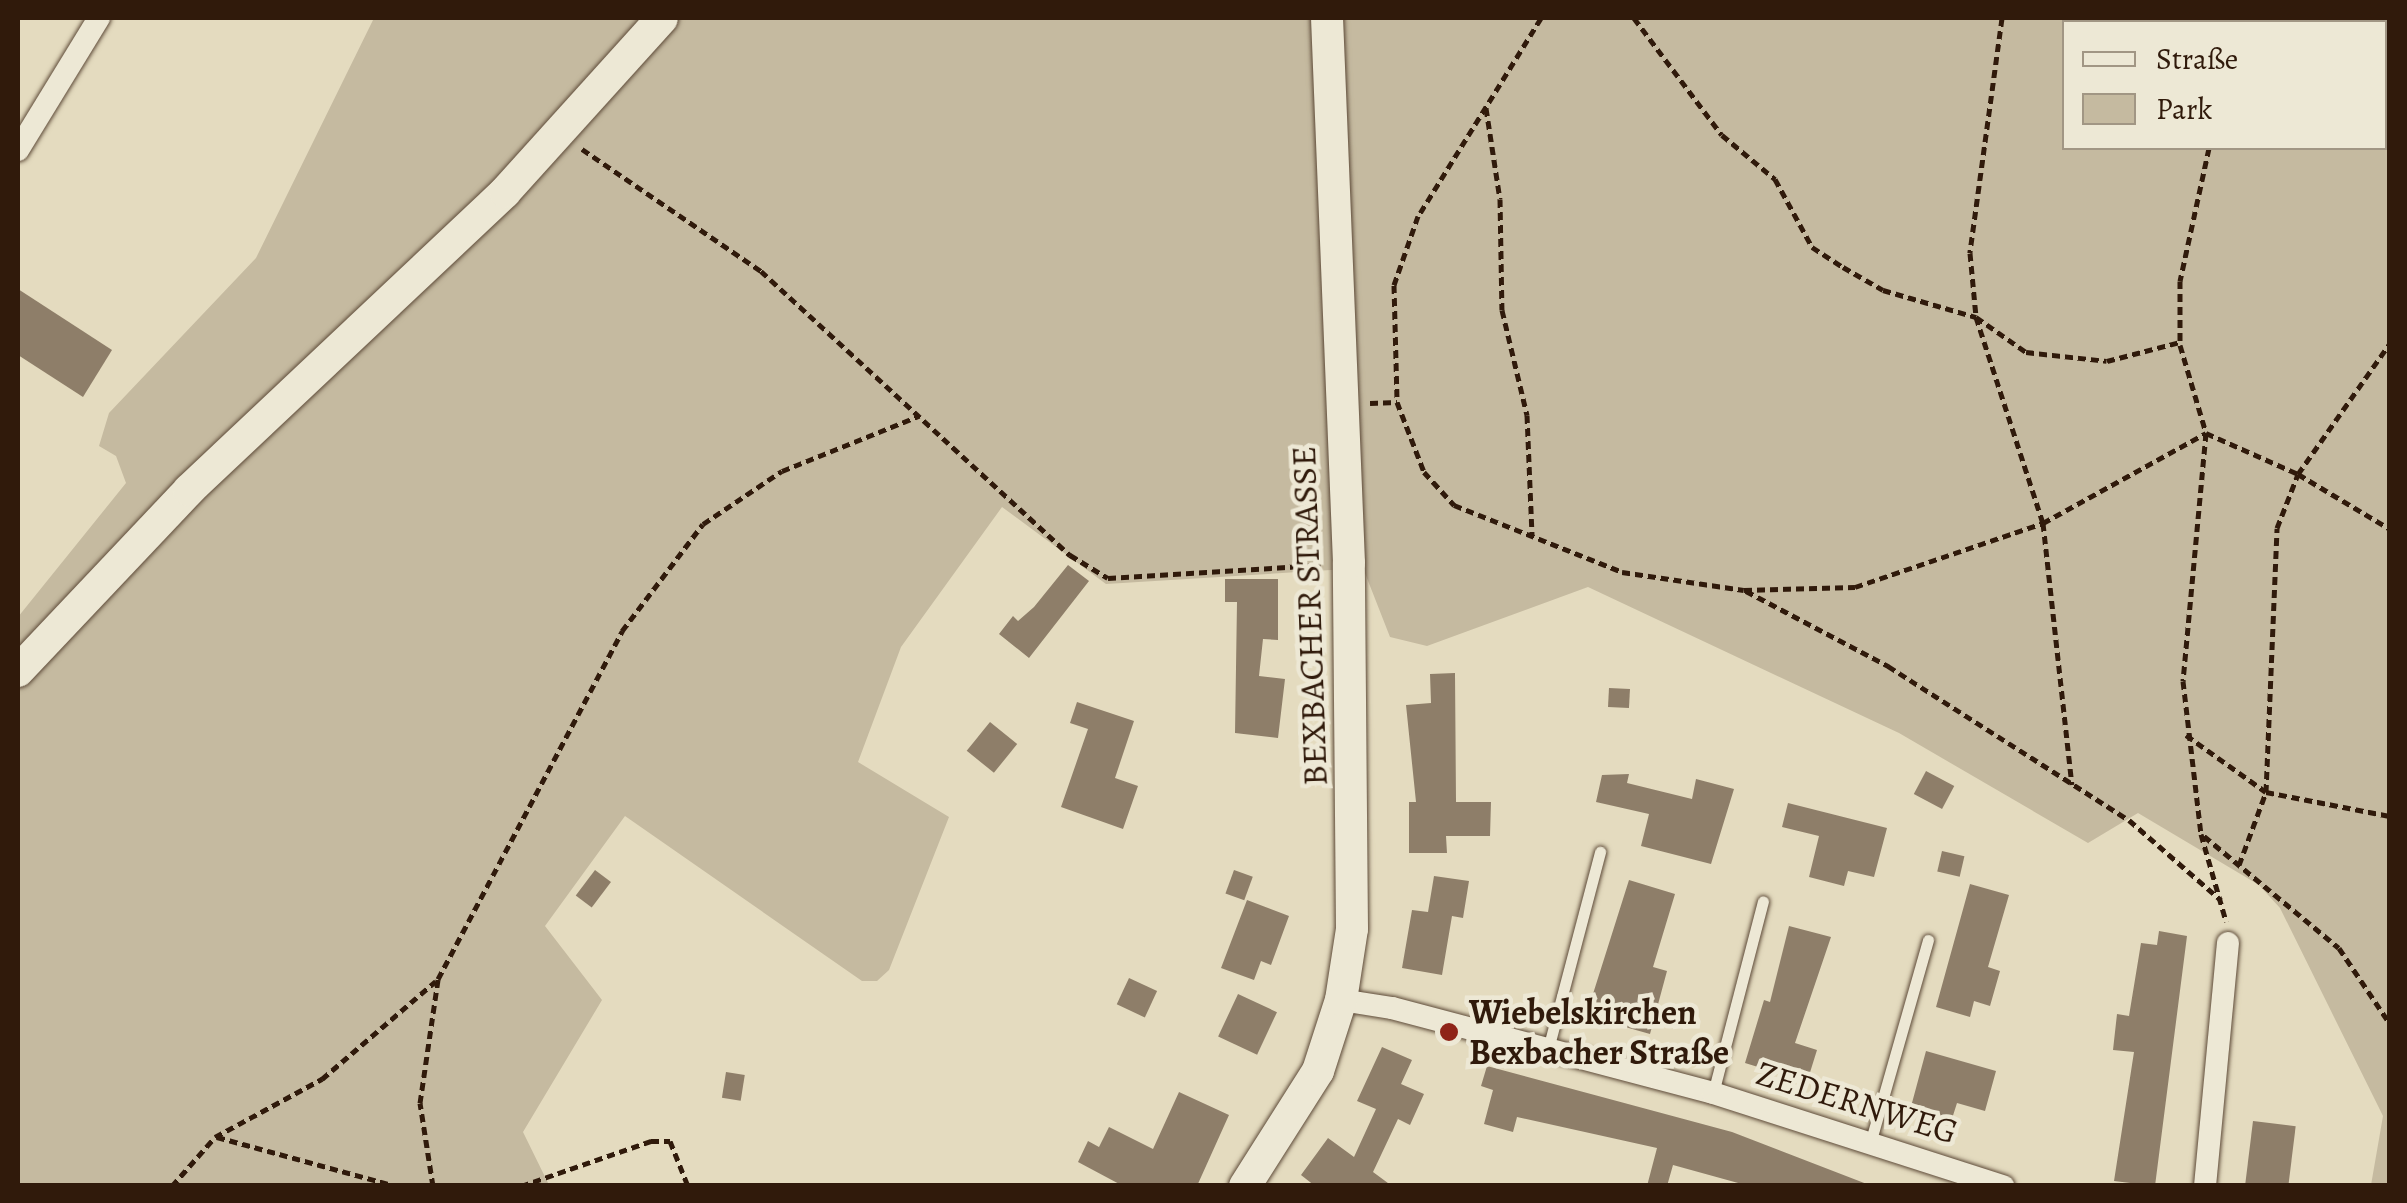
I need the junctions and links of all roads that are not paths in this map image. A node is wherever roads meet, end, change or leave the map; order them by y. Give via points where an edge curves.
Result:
1 (100, 18) edge
2 (662, 18) edge
3 (1327, 18) edge
4 (18, 150) edge
5 (18, 672) edge
6 (1600, 852) dead end
7 (1763, 900) dead end
8 (1928, 940) dead end
9 (2228, 943) road end
10 (1341, 1000) junction
11 (1548, 1048) junction
12 (1713, 1094) junction
13 (1872, 1140) junction
14 (1969, 1180) edge
15 (1245, 1186) edge
16 (2003, 1186) edge
17 (2205, 1186) edge

1 - 4 street
2 - 5 street via 560,135 189,490
3 - 10 street, BEXBACHER STRASSE via 1356,846
6 - 11 lane
7 - 12 lane
8 - 13 lane
9 - 17 street
10 - 11 street, ZEDERNWEG
10 - 15 street, BEXBACHER STRASSE via 1318,1071
11 - 12 street, ZEDERNWEG
12 - 13 street, ZEDERNWEG
13 - 14 street, ZEDERNWEG
14 - 16 street, ZEDERNWEG

